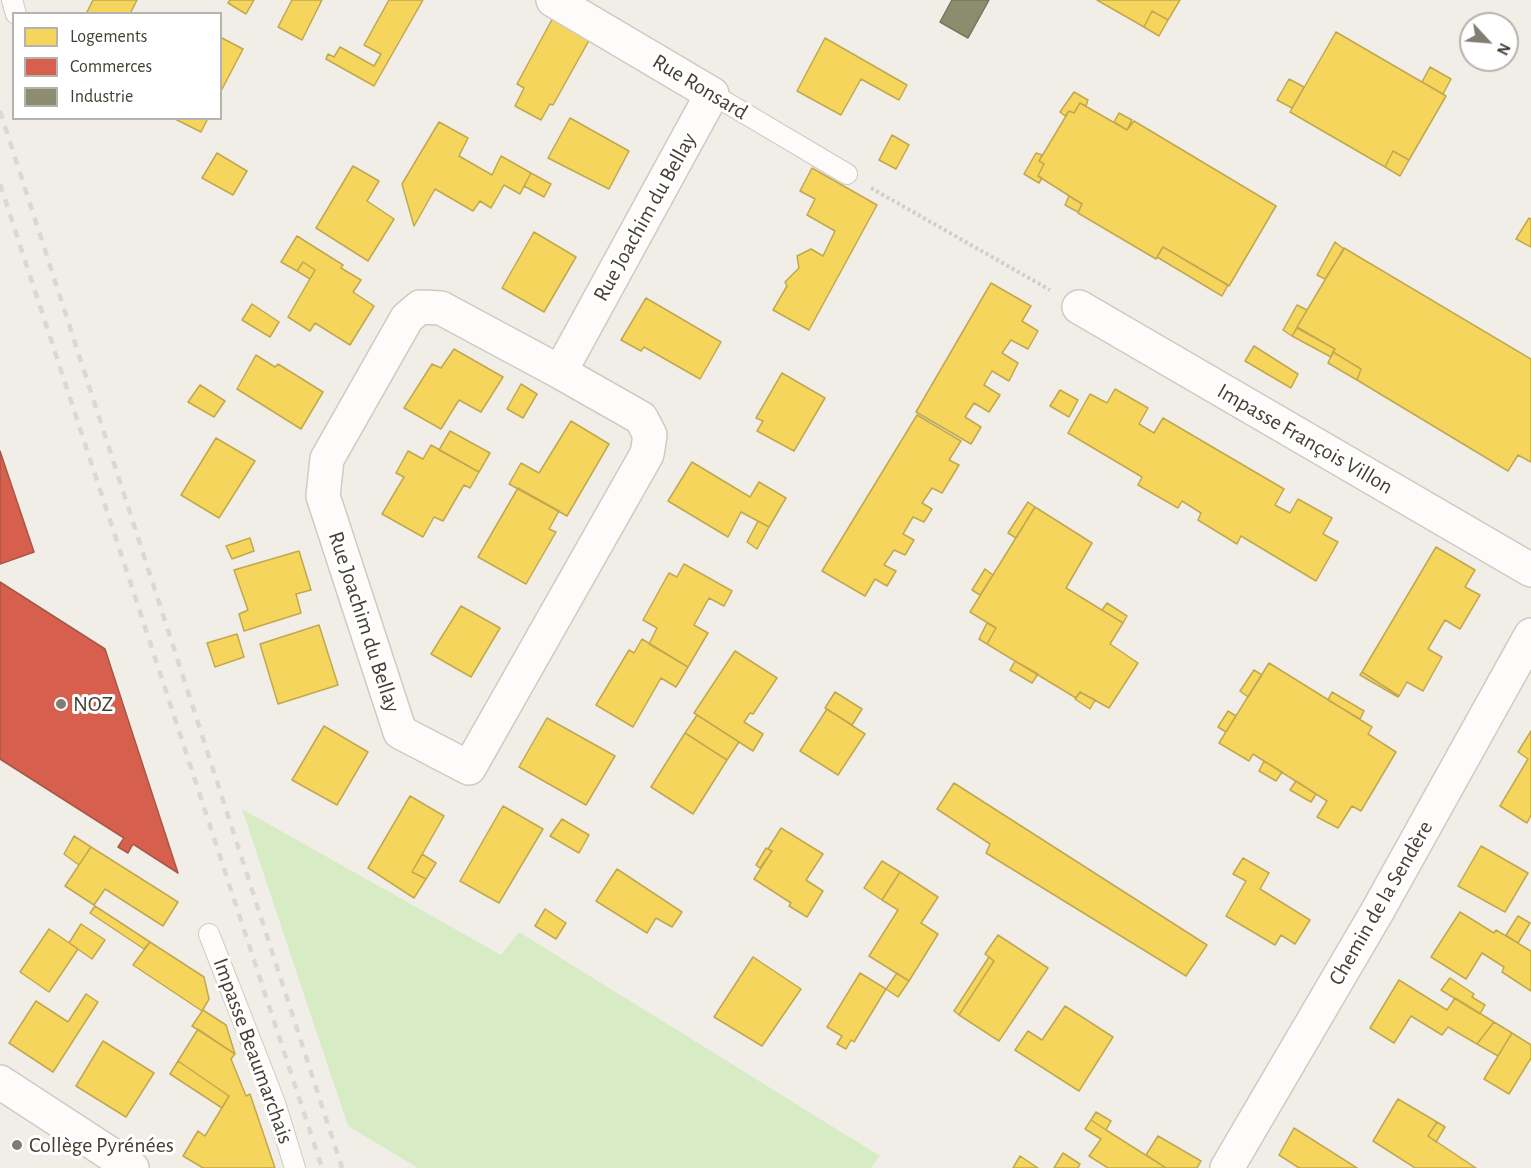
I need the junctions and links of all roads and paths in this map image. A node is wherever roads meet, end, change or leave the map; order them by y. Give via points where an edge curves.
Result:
1 (553, 0) edge
2 (712, 94) junction
3 (847, 174) joint
4 (1079, 307) joint
5 (560, 372) junction
6 (1531, 570) edge
7 (1531, 635) edge
8 (209, 934) dead end
9 (0, 1082) edge
10 (132, 1168) edge
11 (295, 1168) edge
12 (1227, 1168) edge

1 - 2 street, Rue Ronsard
2 - 3 lane, Rue Ronsard
2 - 5 street, Rue Joachim du Bellay
3 - 4 path
4 - 6 street, Impasse François Villon
5 - 5 street, Rue Joachim du Bellay via 441,308 420,307 407,318 327,459 323,496 400,732 469,768 647,454 650,435 641,418
7 - 12 street, Chemin de la Sendère via 1377,912
8 - 11 lane, Impasse Beaumarchais
9 - 10 street

